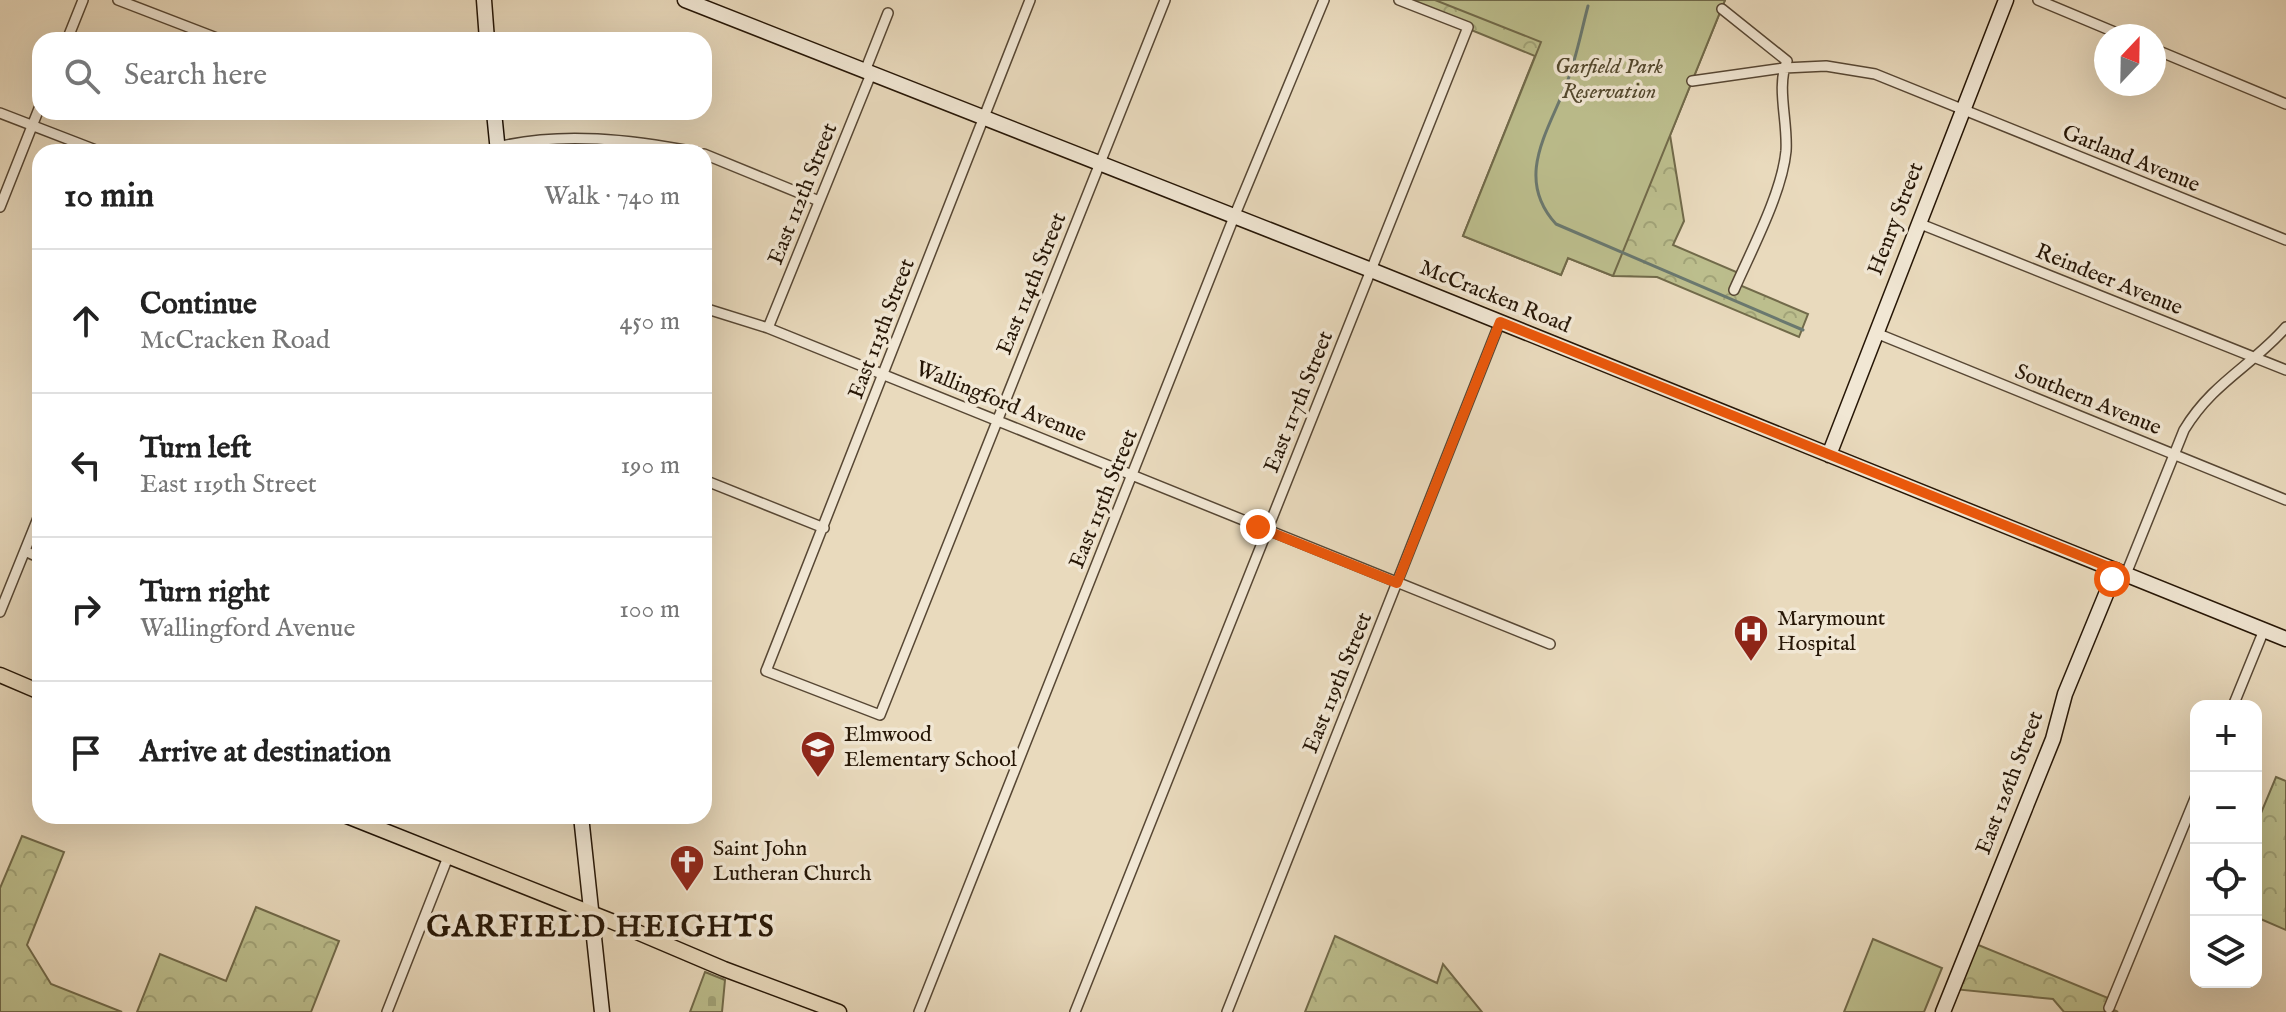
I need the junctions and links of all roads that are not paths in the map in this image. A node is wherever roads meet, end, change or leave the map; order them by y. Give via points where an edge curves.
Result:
1 (83, 0) edge
2 (118, 0) edge
3 (484, 0) edge
4 (685, 0) edge
5 (1030, 0) edge
6 (1165, 0) edge
7 (1324, 0) edge
8 (1399, 0) edge
9 (2006, 0) edge
10 (2038, 0) edge
11 (1722, 9) dead end
12 (888, 13) dead end
13 (2095, 24) edge
14 (70, 32) edge
15 (201, 32) edge
16 (486, 32) edge
17 (2166, 54) edge
18 (1784, 68) junction
19 (868, 73) junction
20 (1692, 81) dead end
21 (2286, 104) edge
22 (1963, 110) junction
23 (0, 113) edge
24 (34, 120) edge
25 (495, 120) edge
26 (984, 120) junction
27 (32, 125) junction
28 (81, 144) edge
29 (497, 144) edge
30 (513, 144) edge
31 (653, 144) edge
32 (712, 157) edge
33 (1098, 164) junction
34 (819, 201) junction
35 (0, 207) edge
36 (1234, 217) junction
37 (1918, 223) junction
38 (2286, 240) edge
39 (1371, 270) junction
40 (1734, 290) dead end
41 (712, 310) edge
42 (1500, 322) junction
43 (2286, 327) edge
44 (768, 328) junction
45 (1876, 333) junction
46 (2253, 357) junction
47 (2286, 370) edge
48 (884, 375) junction
49 (997, 420) junction
50 (2174, 454) junction
51 (1829, 455) junction
52 (1133, 474) junction
53 (712, 483) edge
54 (2286, 500) edge
55 (824, 528) junction
56 (1268, 531) junction
57 (32, 533) edge
58 (25, 551) junction
59 (32, 554) edge
60 (2121, 572) junction
61 (1397, 583) junction
62 (0, 612) edge
63 (2264, 630) junction
64 (2286, 639) edge
65 (1550, 644) dead end
66 (766, 671) joint
67 (0, 675) edge
68 (32, 689) edge
69 (2235, 700) edge
70 (2190, 811) edge
71 (367, 824) edge
72 (582, 824) edge
73 (448, 857) junction
74 (590, 913) junction
75 (2109, 1008) dead end
76 (387, 1012) edge
77 (602, 1012) edge
78 (840, 1012) edge
79 (919, 1012) edge
80 (1075, 1012) edge
81 (1227, 1012) edge
82 (1943, 1012) edge

1 - 14 street
2 - 15 street
3 - 16 street
4 - 19 street, McCracken Road
5 - 26 street, East 113th Street
6 - 33 street, East 114th Street
7 - 36 street, East 115th Street
8 - 39 street, East 117th Street via 1468,27
9 - 22 street, Henry Street
10 - 13 street
11 - 18 street via 1787,61
12 - 19 street, East 112th Street
17 - 21 street
18 - 20 street, Garland Avenue
18 - 22 street, Garland Avenue via 1826,66 1875,74
18 - 40 street via 1786,154
19 - 26 street, McCracken Road
19 - 34 street, East 112th Street
22 - 37 street, Henry Street
22 - 38 street, Garland Avenue
23 - 27 street
24 - 27 street
25 - 29 street
26 - 33 street, McCracken Road
26 - 48 street, East 113th Street
27 - 28 street
27 - 35 street
30 - 31 street via 585,139
32 - 34 street
33 - 36 street, McCracken Road
33 - 49 street, East 114th Street
34 - 44 street, East 112th Street
36 - 39 street, McCracken Road
36 - 52 street, East 115th Street
37 - 45 street, Henry Street
37 - 46 street, Reindeer Avenue
39 - 42 street, McCracken Road
39 - 56 street, East 117th Street
41 - 44 street, Wallingford Avenue
42 - 51 street, McCracken Road
42 - 61 street, East 119th Street
43 - 46 street
44 - 48 street, Wallingford Avenue
45 - 50 street, Southern Avenue
45 - 51 street, Henry Street
46 - 47 street, Reindeer Avenue
46 - 50 street via 2196,410
48 - 49 street, Wallingford Avenue
48 - 55 street, East 113th Street
49 - 52 street, Wallingford Avenue
49 - 66 street, East 114th Street via 880,715
50 - 54 street, Southern Avenue
50 - 60 street
51 - 60 street, McCracken Road
52 - 56 street, Wallingford Avenue
52 - 79 street, East 115th Street
53 - 55 street
55 - 66 street, East 113th Street
56 - 61 street, Wallingford Avenue
56 - 80 street, East 117th Street
57 - 58 street
58 - 59 street
58 - 62 street
60 - 63 street, McCracken Road
60 - 82 street, East 126th Street via 2065,694 2053,739
61 - 65 street, Wallingford Avenue
61 - 81 street, East 119th Street
63 - 64 street, McCracken Road
63 - 69 street
67 - 68 main road
70 - 75 street
71 - 73 main road
72 - 74 street
73 - 74 main road
73 - 76 street
74 - 77 street
74 - 78 main road

